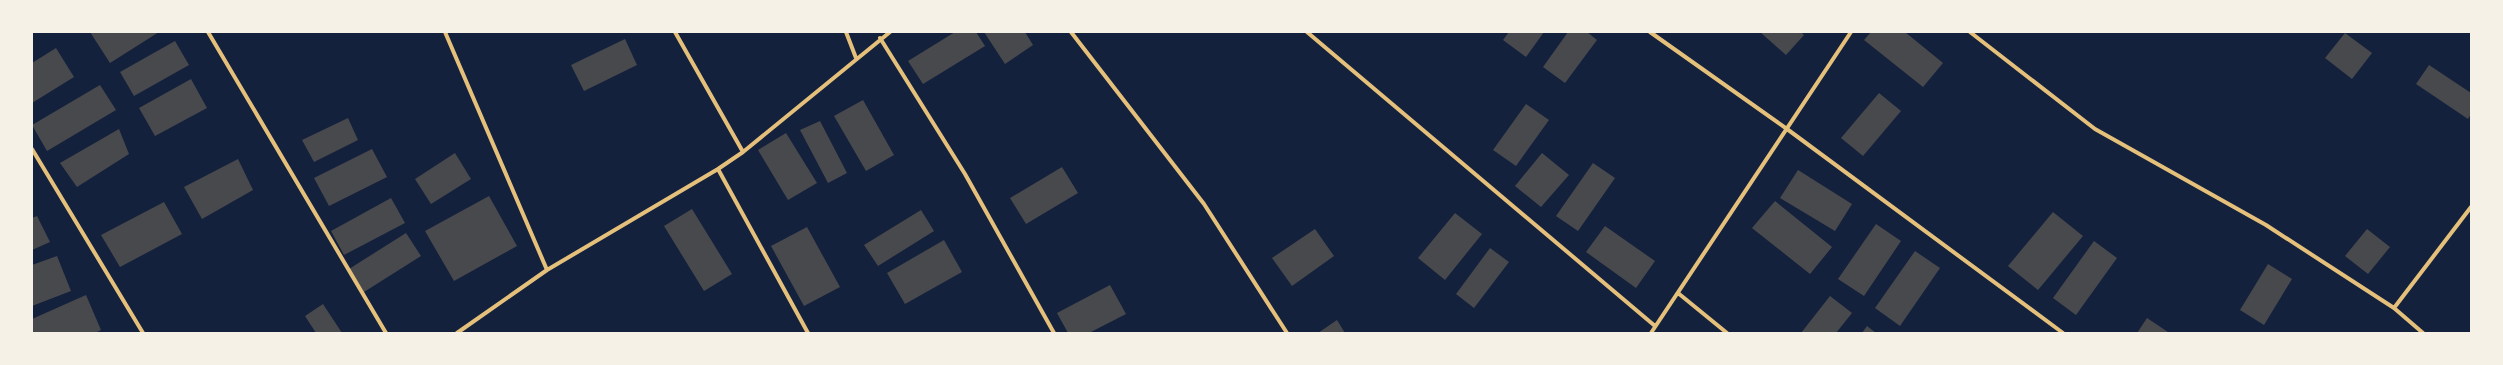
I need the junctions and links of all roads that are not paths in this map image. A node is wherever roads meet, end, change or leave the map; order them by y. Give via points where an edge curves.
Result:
1 (208, 32) edge
2 (445, 32) edge
3 (675, 32) edge
4 (846, 32) edge
5 (890, 32) edge
6 (1071, 32) edge
7 (1307, 32) edge
8 (1650, 32) edge
9 (1851, 32) edge
10 (1970, 32) edge
11 (880, 38) junction
12 (856, 58) junction
13 (1787, 129) junction
14 (32, 149) edge
15 (743, 152) junction
16 (718, 169) junction
17 (2471, 207) edge
18 (547, 270) junction
19 (1678, 293) junction
20 (2394, 308) junction
21 (1655, 326) junction
22 (143, 333) edge
23 (386, 333) edge
24 (457, 333) edge
25 (808, 333) edge
26 (1054, 333) edge
27 (1287, 333) edge
28 (1651, 333) edge
29 (1727, 333) edge
30 (2063, 333) edge
31 (2423, 333) edge

1 - 23 street
2 - 18 street
3 - 15 street
4 - 12 street
5 - 11 street
6 - 27 street via 1204,204
7 - 21 street
8 - 13 street
9 - 13 street
10 - 20 street via 2094,129 2266,225
11 - 12 street
11 - 26 street via 965,174
12 - 15 street
13 - 19 street
13 - 30 street
14 - 22 street
15 - 16 street
16 - 18 street
16 - 25 street
17 - 20 street
18 - 24 street
19 - 21 street
19 - 29 street
20 - 31 street
21 - 28 street

